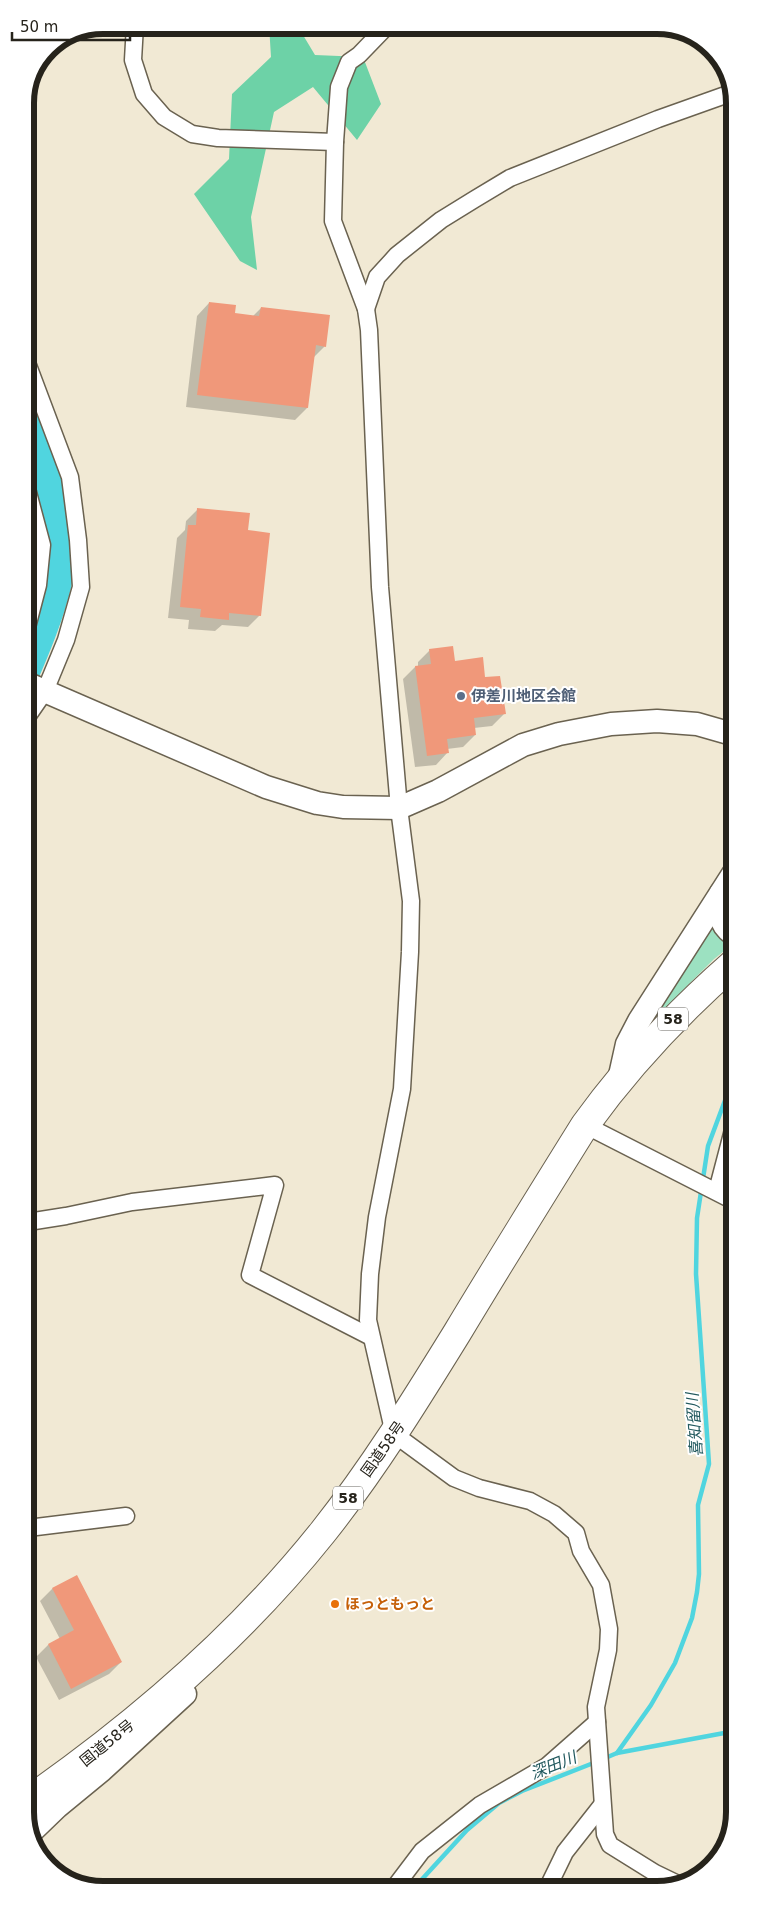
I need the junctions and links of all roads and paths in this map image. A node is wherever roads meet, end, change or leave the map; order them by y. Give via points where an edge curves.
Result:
1 (134, 34) edge
2 (379, 34) edge
3 (726, 95) edge
4 (335, 142) junction
5 (366, 309) junction
6 (34, 381) edge
7 (34, 515) edge
8 (34, 600) edge
9 (36, 687) edge
10 (726, 732) edge
11 (399, 808) junction
12 (726, 886) edge
13 (726, 887) edge
14 (726, 927) edge
15 (726, 970) edge
16 (619, 1080) junction
17 (585, 1125) junction
18 (726, 1152) edge
19 (714, 1190) junction
20 (726, 1197) edge
21 (34, 1221) edge
22 (372, 1337) junction
23 (394, 1434) junction
24 (126, 1516) dead end
25 (34, 1527) edge
26 (249, 1617) junction
27 (597, 1727) junction
28 (34, 1797) edge
29 (602, 1802) junction
30 (35, 1828) edge
31 (670, 1880) edge
32 (399, 1881) edge
33 (551, 1881) edge

1 - 4 street via 133,60 144,94 164,117 192,134 218,138
2 - 4 street via 349,62 339,87
3 - 5 street via 510,178 441,220 397,255 377,277
4 - 5 street via 333,221
5 - 11 street via 380,587
6 - 9 street via 70,477 81,587 66,640
7 - 8 street via 42,545
9 - 11 street via 266,787 326,805
10 - 11 street via 697,724 657,721 611,724 559,734 523,745 438,791
11 - 22 street via 411,901 410,952 402,1089 377,1217 370,1274 368,1320
12 - 16 street via 639,1021 628,1044
13 - 14 street via 719,908
15 - 16 highway, 58 via 659,1033
16 - 17 highway, 58
17 - 19 street
17 - 23 highway, 国道58号 / 58
18 - 19 street
19 - 20 street
21 - 22 street via 132,1202 275,1185 250,1275
22 - 23 street
23 - 26 highway, 国道58号 / 58 via 323,1532
23 - 27 street via 454,1478 530,1501 554,1514 576,1533 580,1550 601,1585 609,1629 596,1707
24 - 25 street
26 - 28 highway, 国道58号 / 58 via 171,1691 81,1764
26 - 30 street via 202,1679
27 - 29 street
27 - 32 street via 547,1766 480,1805 422,1851
29 - 31 street via 605,1834 610,1845
29 - 33 street via 565,1852

